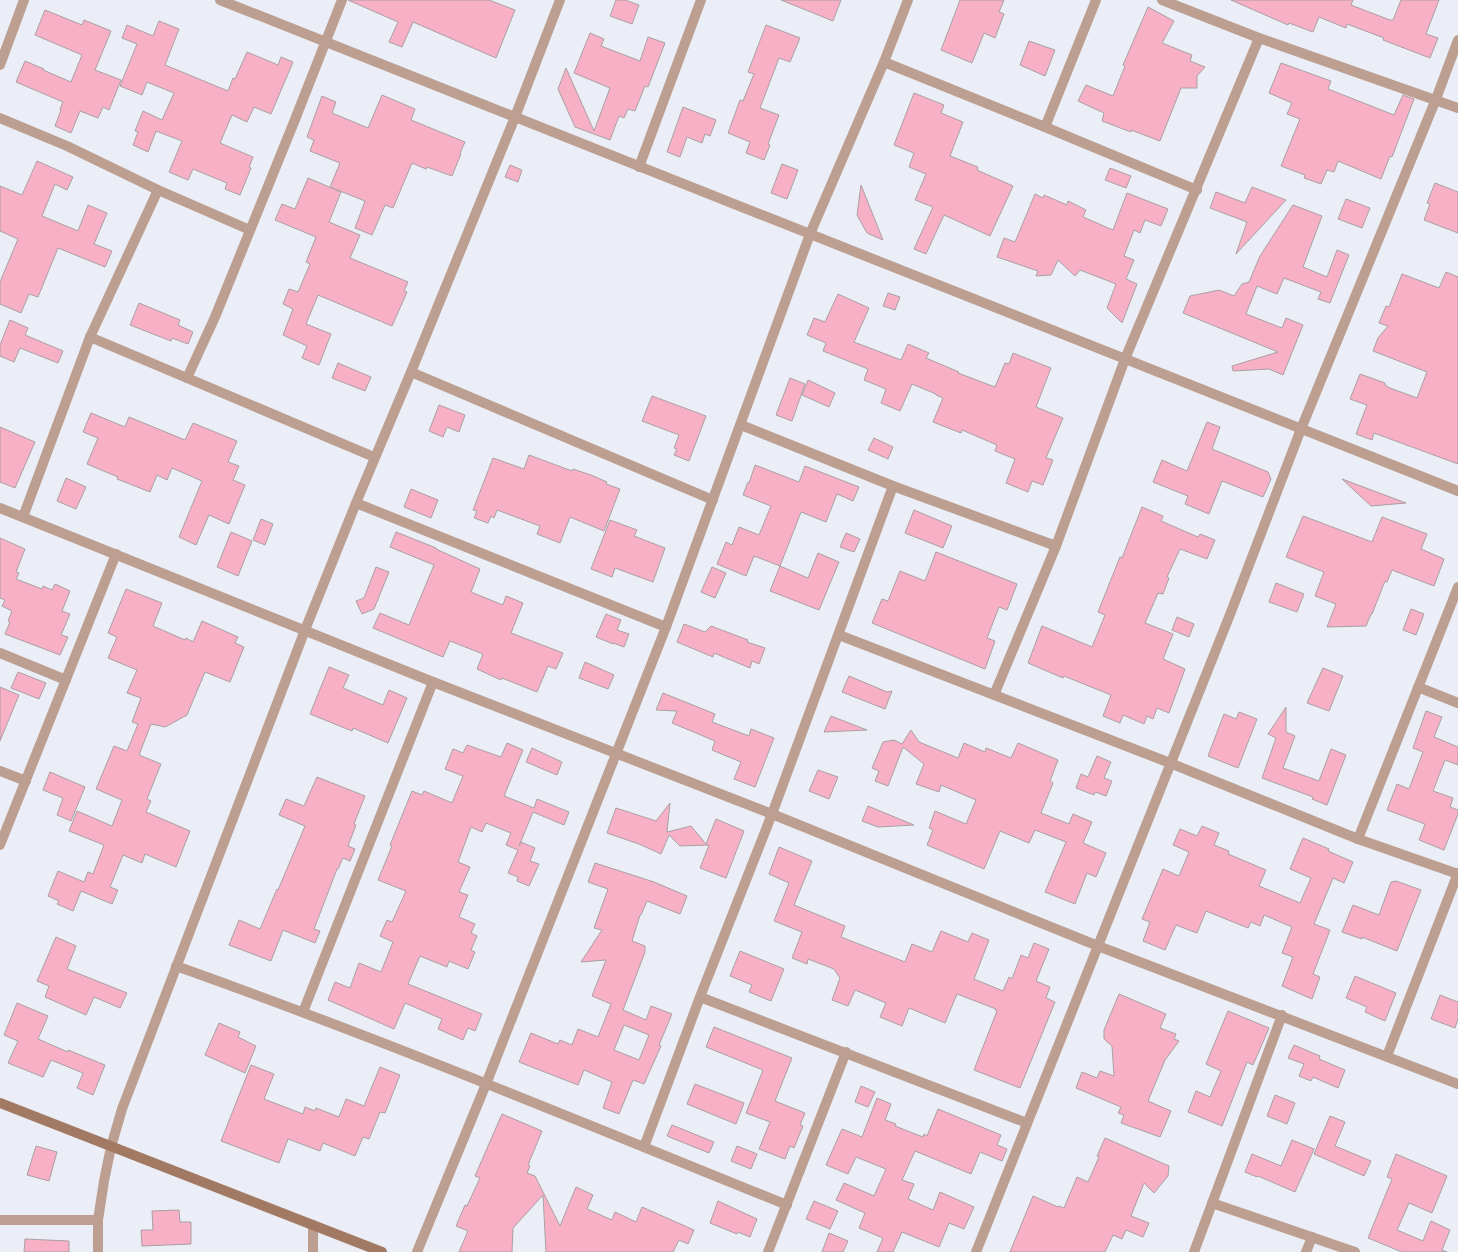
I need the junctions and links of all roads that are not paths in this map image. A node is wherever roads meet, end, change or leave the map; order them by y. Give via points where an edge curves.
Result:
1 (24, 0) edge
2 (220, 0) edge
3 (342, 0) edge
4 (560, 0) edge
5 (701, 0) edge
6 (908, 0) edge
7 (1096, 0) edge
8 (1162, 0) edge
9 (1259, 38) junction
10 (1458, 40) edge
11 (325, 42) junction
12 (884, 62) junction
13 (0, 65) edge
14 (1436, 99) junction
15 (1458, 108) edge
16 (514, 117) junction
17 (0, 118) edge
18 (1045, 127) junction
19 (639, 166) junction
20 (158, 190) junction
21 (1197, 190) junction
22 (250, 230) junction
23 (810, 234) junction
24 (90, 337) junction
25 (1125, 359) junction
26 (411, 372) junction
27 (187, 378) junction
28 (740, 425) junction
29 (1301, 429) junction
30 (374, 457) junction
31 (894, 486) junction
32 (1458, 492) edge
33 (713, 500) junction
34 (356, 503) junction
35 (0, 508) edge
36 (23, 517) junction
37 (1056, 546) junction
38 (116, 554) junction
39 (1458, 587) edge
40 (666, 627) junction
41 (305, 630) junction
42 (839, 635) junction
43 (0, 653) edge
44 (66, 680) junction
45 (433, 682) junction
46 (1418, 687) junction
47 (994, 695) junction
48 (1458, 703) edge
49 (617, 753) junction
50 (1170, 763) junction
51 (0, 771) edge
52 (26, 781) junction
53 (772, 814) junction
54 (1358, 839) junction
55 (0, 845) edge
56 (1458, 874) edge
57 (1098, 946) junction
58 (176, 966) junction
59 (700, 997) junction
60 (303, 1012) junction
61 (1282, 1015) junction
62 (846, 1052) junction
63 (1387, 1056) junction
64 (486, 1084) junction
65 (1458, 1084) edge
66 (0, 1103) edge
67 (1027, 1123) junction
68 (111, 1147) junction
69 (644, 1147) junction
70 (1212, 1203) junction
71 (787, 1205) junction
72 (0, 1220) edge
73 (98, 1220) junction
74 (313, 1225) junction
75 (1312, 1237) junction
76 (98, 1252) edge
77 (313, 1252) edge
78 (382, 1252) edge
79 (417, 1252) edge
80 (768, 1252) edge
81 (976, 1252) edge
82 (1194, 1252) edge
83 (1306, 1252) edge
84 (1355, 1252) edge

1 - 13 street
2 - 11 street
3 - 11 street
4 - 16 street
5 - 19 street
6 - 12 street
7 - 18 street
8 - 9 street
9 - 14 street
9 - 21 street
10 - 14 street
11 - 16 street
11 - 22 street
12 - 18 street
12 - 23 street
14 - 15 street
14 - 29 street
16 - 19 street
16 - 26 street
17 - 20 street via 67,146
18 - 21 street
19 - 23 street
20 - 22 street
20 - 24 street
21 - 25 street
22 - 27 street via 215,318
23 - 25 street
23 - 28 street
24 - 27 street
24 - 36 street
25 - 29 street
25 - 37 street
26 - 30 street
26 - 33 street
27 - 30 street
28 - 31 street
28 - 33 street
29 - 32 street
29 - 50 street
30 - 34 street
31 - 37 street
31 - 42 street
33 - 40 street
34 - 40 street
34 - 41 street
35 - 36 street
36 - 38 street
37 - 47 street
38 - 41 street
38 - 44 street
39 - 46 street
40 - 49 street
41 - 45 street
41 - 58 street
42 - 47 street
42 - 53 street
43 - 44 street
44 - 52 street
45 - 49 street
45 - 60 street
46 - 48 street
46 - 54 street
47 - 50 street
49 - 53 street
49 - 64 street
50 - 54 street
50 - 57 street
51 - 52 street
52 - 55 street
53 - 57 street
53 - 59 street
54 - 56 street
56 - 63 street
57 - 61 street
57 - 67 street
58 - 60 street
58 - 68 street via 122,1109
59 - 62 street
59 - 69 street
60 - 64 street
61 - 63 street
61 - 70 street
62 - 67 street
62 - 71 street
63 - 65 street
64 - 69 street
64 - 79 street
66 - 68 street
67 - 81 street
68 - 73 street
68 - 74 street
69 - 71 street
70 - 75 street
70 - 82 street
71 - 80 street
72 - 73 street
73 - 76 street
74 - 77 street
74 - 78 street
75 - 83 street
75 - 84 street

